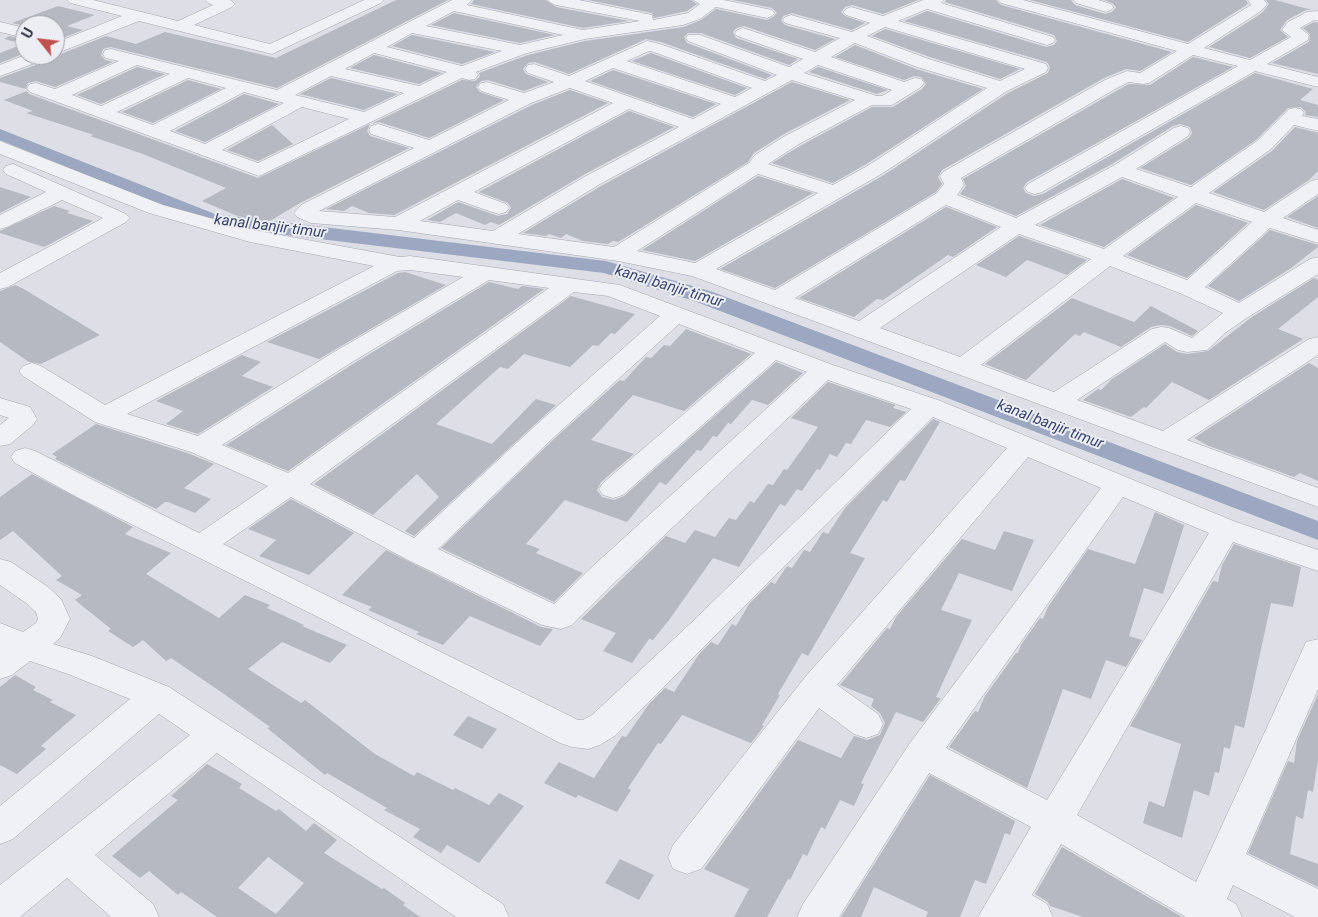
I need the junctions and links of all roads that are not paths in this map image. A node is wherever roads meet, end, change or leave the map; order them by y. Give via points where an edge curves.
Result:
1 (75, 0) edge
2 (131, 0) edge
3 (213, 0) edge
4 (376, 0) edge
5 (556, 0) edge
6 (1006, 0) edge
7 (1081, 0) edge
8 (1256, 0) edge
9 (710, 1) edge
10 (99, 2) edge
11 (931, 2) edge
12 (458, 3) edge
13 (530, 4) dead end
14 (1106, 7) dead end
15 (851, 12) dead end
16 (767, 14) dead end
17 (137, 16) junction
18 (201, 16) junction
19 (1318, 16) edge
20 (505, 18) junction
21 (791, 20) dead end
22 (665, 21) junction
23 (885, 21) junction
24 (179, 26) junction
25 (411, 28) junction
26 (1122, 32) junction
27 (743, 33) dead end
28 (585, 34) junction
29 (854, 37) junction
30 (694, 38) dead end
31 (1047, 40) dead end
32 (1101, 43) dead end
33 (65, 45) edge
34 (373, 48) junction
35 (272, 49) junction
36 (521, 50) junction
37 (1190, 50) junction
38 (111, 54) dead end
39 (289, 55) dead end
40 (817, 58) junction
41 (135, 60) junction
42 (612, 62) junction
43 (15, 65) edge
44 (1251, 66) junction
45 (534, 69) dead end
46 (329, 70) junction
47 (0, 71) edge
48 (463, 71) junction
49 (186, 73) junction
50 (791, 74) junction
51 (569, 82) junction
52 (1318, 82) edge
53 (241, 87) junction
54 (765, 87) junction
55 (1001, 87) junction
56 (36, 88) dead end
57 (419, 91) junction
58 (56, 95) junction
59 (279, 96) junction
60 (525, 99) junction
61 (870, 99) junction
62 (300, 102) junction
63 (627, 103) junction
64 (734, 103) junction
65 (102, 112) junction
66 (364, 117) junction
67 (692, 125) junction
68 (1318, 125) edge
69 (378, 130) dead end
70 (155, 131) junction
71 (1181, 132) dead end
72 (431, 147) junction
73 (0, 148) edge
74 (208, 150) junction
75 (2, 168) edge
76 (756, 168) junction
77 (1120, 170) junction
78 (1318, 185) edge
79 (1035, 188) dead end
80 (834, 192) junction
81 (60, 193) junction
82 (456, 193) junction
83 (1193, 194) junction
84 (944, 197) junction
85 (499, 208) dead end
86 (1268, 220) junction
87 (0, 223) edge
88 (398, 224) junction
89 (1017, 226) junction
90 (1318, 237) edge
91 (496, 238) junction
92 (618, 254) junction
93 (1107, 257) junction
94 (400, 264) junction
95 (1318, 264) edge
96 (698, 270) junction
97 (484, 274) junction
98 (0, 282) edge
99 (570, 284) junction
100 (1190, 289) junction
101 (777, 299) junction
102 (1240, 312) junction
103 (676, 314) junction
104 (860, 331) junction
105 (1318, 344) edge
106 (772, 351) junction
107 (963, 367) junction
108 (824, 370) junction
109 (32, 371) dead end
110 (1058, 401) junction
111 (0, 406) edge
112 (929, 406) junction
113 (104, 416) junction
114 (0, 438) edge
115 (1165, 442) junction
116 (1024, 445) junction
117 (201, 446) junction
118 (25, 457) dead end
119 (1118, 484) junction
120 (290, 485) junction
121 (613, 489) dead end
122 (1318, 498) edge
123 (1226, 529) junction
124 (200, 546) junction
125 (417, 552) junction
126 (1318, 561) edge
127 (0, 570) edge
128 (8, 650) edge
129 (1318, 651) edge
130 (818, 685) junction
131 (157, 696) junction
132 (866, 724) dead end
133 (216, 734) junction
134 (923, 752) junction
135 (1054, 821) junction
136 (0, 828) edge
137 (68, 855) junction
138 (687, 857) dead end
139 (1224, 862) junction
140 (0, 909) edge
141 (1318, 909) edge
142 (1013, 912) edge
143 (1213, 912) edge
144 (139, 917) edge
145 (489, 917) edge
146 (817, 917) edge

1 - 10 street
2 - 18 street
3 - 18 street via 227,4
4 - 35 street
5 - 22 street
6 - 26 street
7 - 14 street
8 - 37 street via 1259,4 1256,8
9 - 16 street
9 - 22 street via 689,18
10 - 17 street
11 - 23 street
11 - 31 street
12 - 20 street
12 - 25 street
13 - 20 street
15 - 23 street
17 - 24 street
17 - 33 street
18 - 24 street
19 - 44 street via 1312,15 1290,30 1302,37
20 - 28 street
21 - 29 street
22 - 28 street
23 - 29 street
23 - 55 street via 1040,68
24 - 35 street
25 - 34 street
25 - 36 street
26 - 32 street
26 - 37 street
27 - 40 street
28 - 36 street
29 - 40 street
29 - 55 street
30 - 50 street
34 - 46 street
34 - 48 street
35 - 39 street
36 - 48 street
37 - 44 street
37 - 84 street via 1143,80 1127,76 1111,84 950,176 954,185
38 - 41 street
40 - 50 street
40 - 61 street via 910,86 883,102
41 - 49 street
41 - 58 street
42 - 51 street
42 - 54 street via 651,46
42 - 64 street
43 - 47 street
44 - 52 street
44 - 79 street
45 - 51 street
46 - 57 street
46 - 59 street
48 - 57 street
48 - 60 street
49 - 53 street
49 - 65 street
50 - 54 street
50 - 61 street
51 - 60 street
51 - 63 street
53 - 59 street
53 - 70 street
54 - 64 street
55 - 80 street via 876,169
56 - 58 street
57 - 66 street
58 - 65 street
59 - 62 street
60 - 72 street
61 - 76 street via 792,140 762,160
62 - 66 street
62 - 74 street
63 - 67 street
63 - 82 street
64 - 67 street
65 - 70 street
66 - 74 street via 259,170
67 - 91 street
68 - 83 street via 1293,115 1264,145
69 - 72 street
70 - 74 street
71 - 77 street
72 - 88 street via 304,213
73 - 94 street via 156,209 250,236
75 - 81 street
76 - 80 street
76 - 92 street
77 - 83 street
77 - 89 street
78 - 86 street
80 - 96 street
81 - 87 street
81 - 98 street via 119,218
82 - 85 street
82 - 88 street
83 - 86 street
83 - 93 street
84 - 89 street
84 - 101 street
86 - 90 street
86 - 100 street
88 - 91 street
89 - 93 street
89 - 104 street
91 - 92 street
92 - 96 street
93 - 100 street
93 - 107 street
94 - 97 street
94 - 113 street via 390,266
95 - 102 street
96 - 101 street
97 - 99 street
97 - 117 street
99 - 103 street via 612,290
99 - 120 street
100 - 102 street
101 - 104 street
102 - 110 street via 1198,345 1187,345 1161,334
103 - 106 street
103 - 125 street
104 - 107 street
105 - 115 street
106 - 108 street
106 - 121 street
107 - 110 street
108 - 112 street
108 - 125 street via 561,617
109 - 113 street
110 - 115 street
111 - 114 street via 21,413 24,419
112 - 116 street
112 - 124 street via 702,631 604,725 588,735 572,734
113 - 117 street
115 - 122 street
116 - 119 street
116 - 130 street
117 - 120 street
118 - 124 street
119 - 123 street
119 - 134 street
120 - 124 street
120 - 125 street
123 - 126 street
123 - 135 street
127 - 128 street via 38,595 50,607 54,619 48,630
128 - 131 street via 80,665
129 - 139 street
130 - 132 street via 818,689
130 - 138 street
131 - 133 street
131 - 136 street
133 - 137 street
133 - 145 street
134 - 135 street
134 - 146 street
135 - 142 street
135 - 143 street
137 - 140 street
137 - 144 street
139 - 141 street
139 - 143 street

